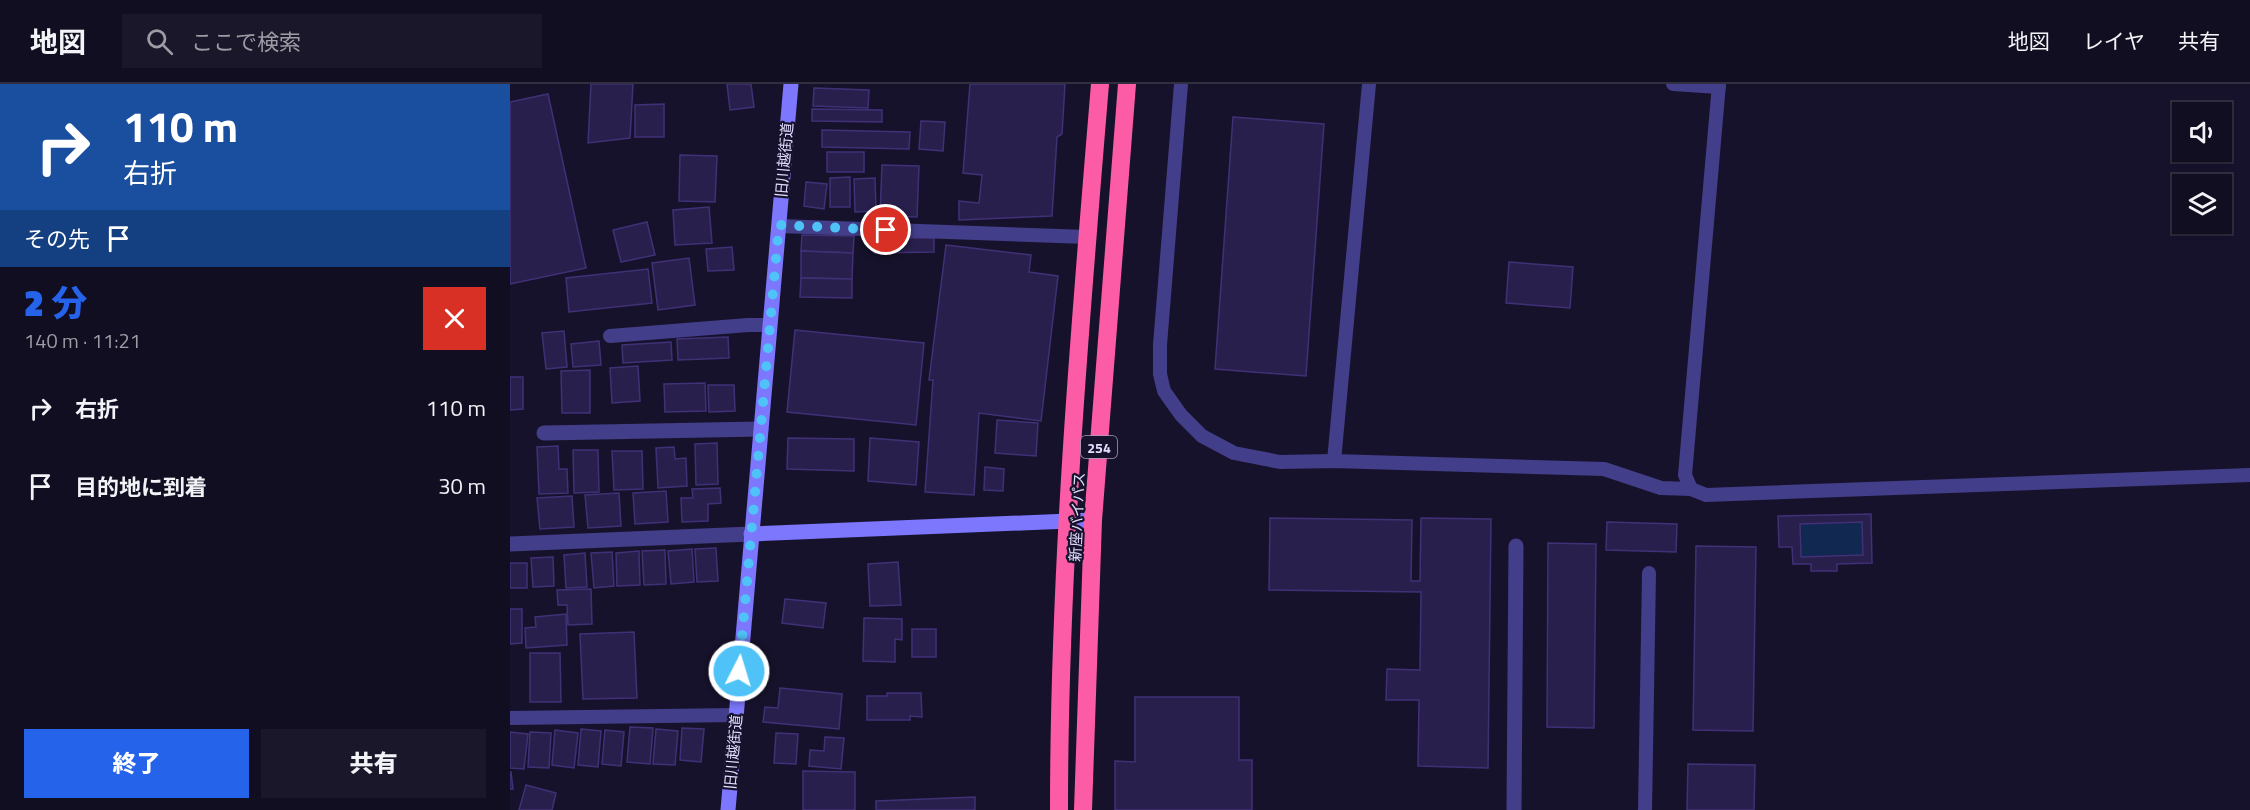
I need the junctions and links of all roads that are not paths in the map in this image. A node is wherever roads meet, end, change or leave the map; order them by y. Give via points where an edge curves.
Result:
1 (791, 84) edge
2 (1100, 84) edge
3 (1127, 84) edge
4 (1181, 84) edge
5 (1369, 84) edge
6 (1673, 84) edge
7 (1719, 86) edge
8 (779, 225) junction
9 (1087, 237) junction
10 (770, 325) junction
11 (610, 336) dead end
12 (761, 429) junction
13 (544, 433) dead end
14 (1334, 461) junction
15 (2250, 475) edge
16 (1691, 489) junction
17 (1094, 520) junction
18 (1068, 521) junction
19 (751, 534) junction
20 (510, 544) edge
21 (1516, 546) dead end
22 (1649, 573) dead end
23 (736, 715) junction
24 (510, 718) edge
25 (728, 810) edge
26 (1059, 810) edge
27 (1083, 810) edge
28 (1514, 810) edge
29 (1644, 810) edge

1 - 8 main road, 旧川越街道
2 - 9 highway, 新座バイパス / 254
3 - 17 highway, 新座バイパス / 254
4 - 14 lane via 1160,345 1164,391 1180,415 1202,436 1234,453 1280,462
5 - 14 lane
6 - 7 lane
7 - 16 lane via 1685,475
8 - 9 lane
8 - 10 main road, 旧川越街道
9 - 18 highway, 新座バイパス / 254
10 - 11 lane
10 - 12 main road, 旧川越街道
12 - 13 street
12 - 19 main road, 旧川越街道
14 - 16 lane via 1604,469 1661,488
15 - 16 lane via 1706,495
17 - 18 main road
17 - 27 highway, 新座バイパス / 254
18 - 19 main road
18 - 26 highway, 新座バイパス / 254
19 - 20 street
19 - 23 main road, 旧川越街道
21 - 28 street
22 - 29 lane
23 - 24 lane
23 - 25 main road, 旧川越街道

